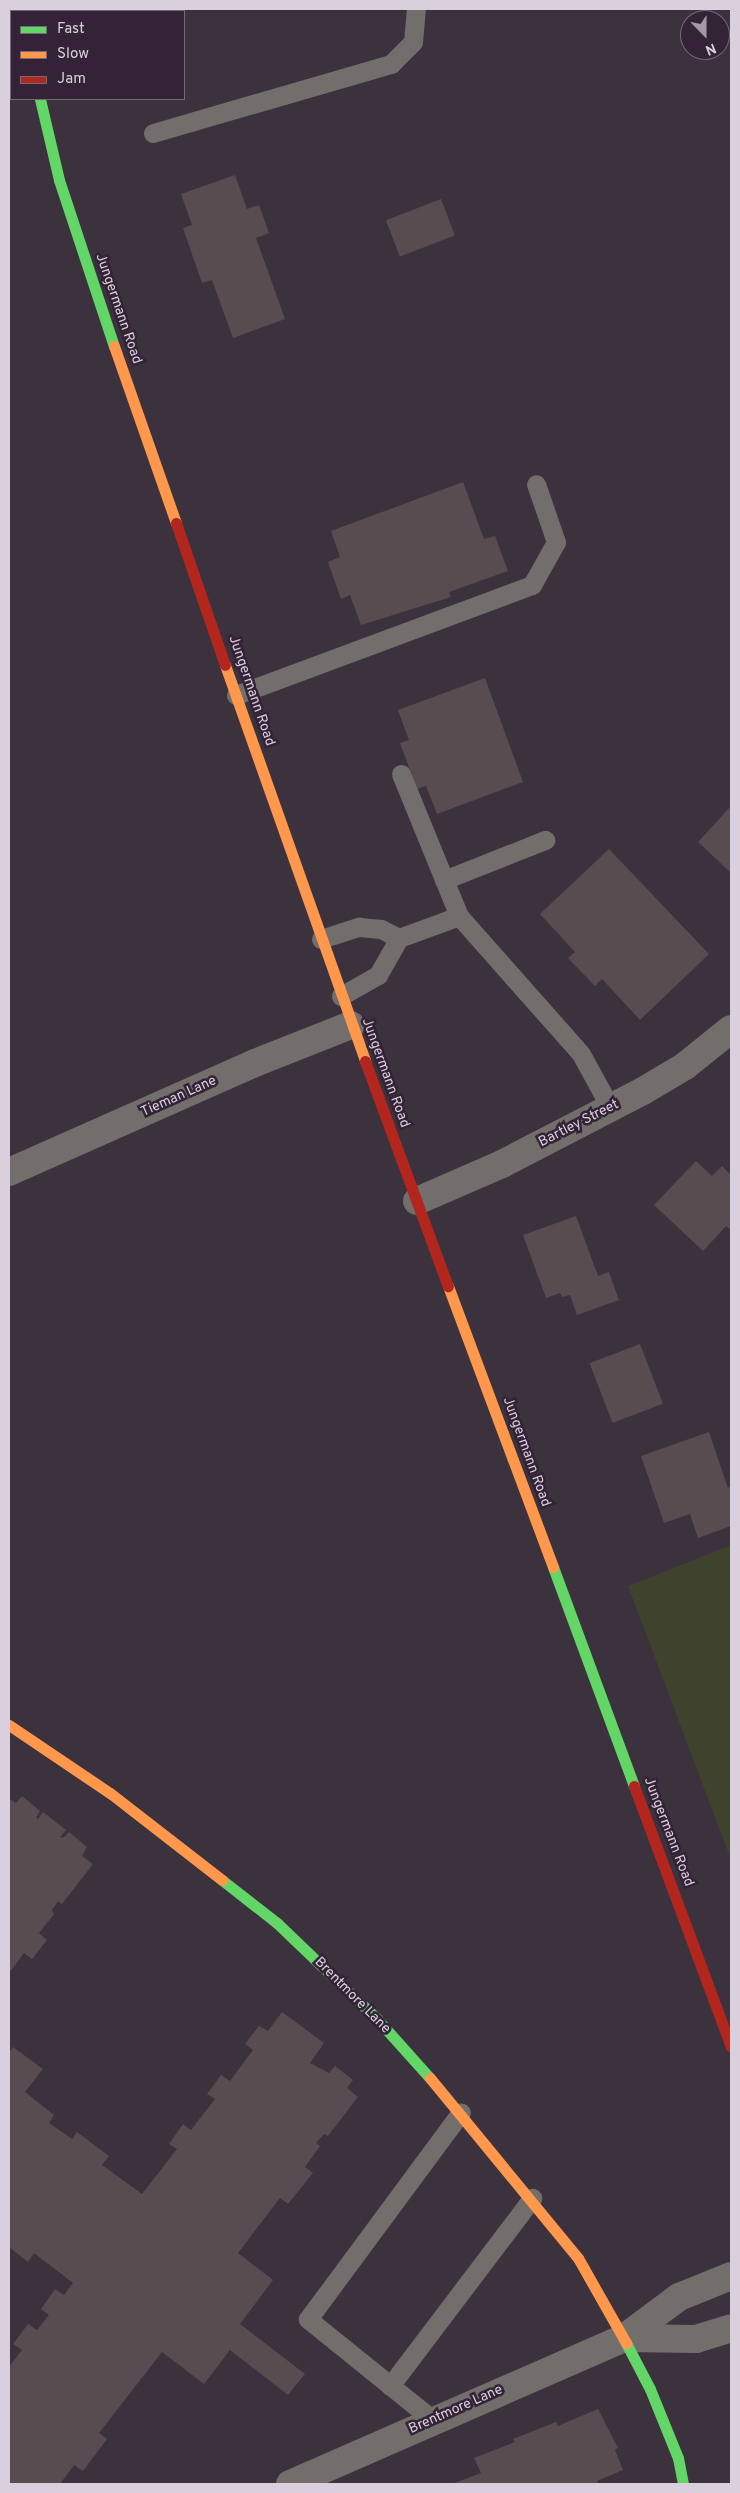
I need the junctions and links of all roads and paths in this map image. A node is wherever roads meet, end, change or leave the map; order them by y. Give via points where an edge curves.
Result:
1 (416, 9) edge
2 (40, 100) edge
3 (153, 133) dead end
4 (536, 484) dead end
5 (236, 695) junction
6 (401, 774) dead end
7 (545, 840) dead end
8 (444, 880) junction
9 (459, 916) junction
10 (399, 938) junction
11 (321, 939) junction
12 (341, 996) junction
13 (351, 1025) junction
14 (729, 1035) edge
15 (610, 1107) junction
16 (9, 1172) edge
17 (416, 1201) junction
18 (9, 1725) edge
19 (731, 2047) edge
20 (460, 2112) junction
21 (532, 2198) junction
22 (731, 2276) edge
23 (731, 2328) edge
24 (624, 2338) junction
25 (390, 2386) junction
26 (433, 2420) junction
27 (290, 2484) edge
28 (683, 2484) edge

1 - 3 lane via 413,42 391,64
2 - 5 main road, Jungermann Road via 62,189
4 - 5 lane via 556,542 532,585
5 - 11 main road, Jungermann Road
6 - 8 lane
7 - 8 lane
8 - 9 lane
9 - 10 lane
9 - 15 lane via 581,1054
10 - 11 lane via 381,929 359,927
10 - 12 lane via 378,975
11 - 12 main road, Jungermann Road
12 - 13 main road, Jungermann Road
13 - 16 street, Tieman Lane via 255,1063
13 - 17 main road, Jungermann Road
14 - 15 street, Bartley Street via 685,1066
15 - 17 street, Bartley Street via 502,1164
17 - 19 main road, Jungermann Road
18 - 20 main road, Brentmore Lane via 110,1793 277,1924 377,2019
20 - 21 main road, Brentmore Lane
20 - 25 lane via 308,2319
21 - 24 main road, Brentmore Lane via 578,2258
21 - 25 lane
22 - 24 street, Brentmore Lane via 679,2297
23 - 24 street, Brentmore Lane via 696,2339
24 - 26 street, Brentmore Lane
24 - 28 main road, Brentmore Lane via 650,2389 678,2458
25 - 26 lane
26 - 27 street, Brentmore Lane

